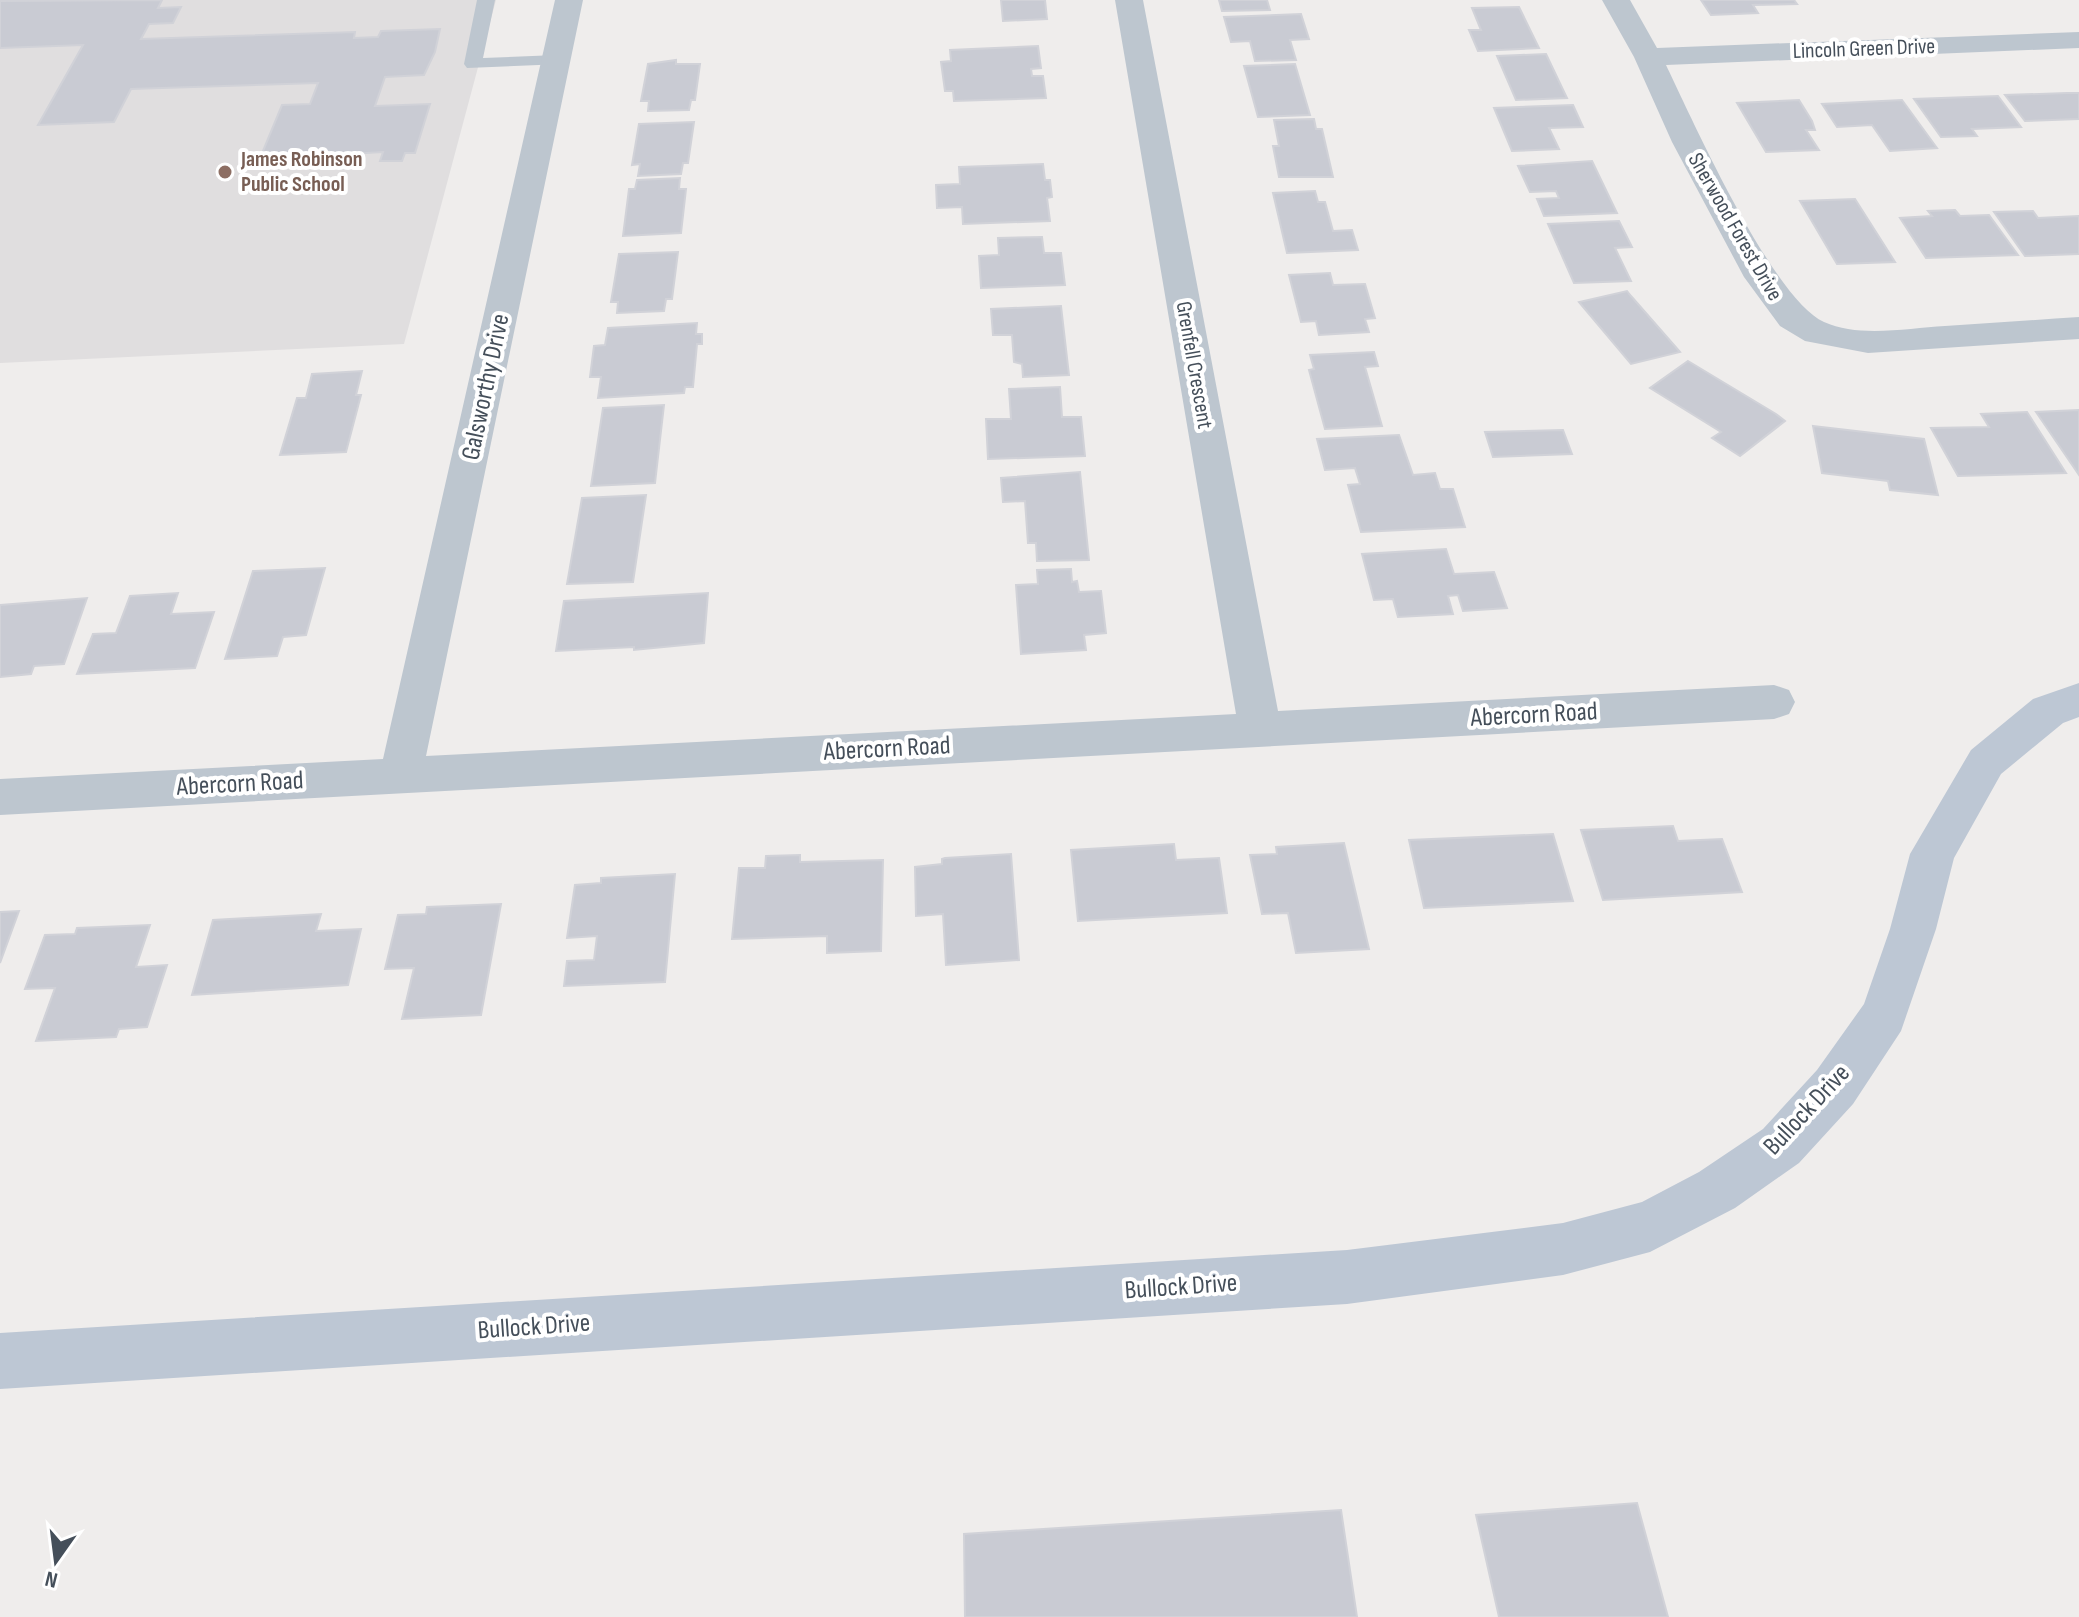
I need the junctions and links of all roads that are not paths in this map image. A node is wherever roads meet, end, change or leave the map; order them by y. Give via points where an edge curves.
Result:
1 (486, 0) edge
2 (569, 0) edge
3 (1129, 0) edge
4 (1616, 0) edge
5 (2079, 40) edge
6 (1648, 57) junction
7 (557, 60) junction
8 (2079, 328) edge
9 (2079, 700) edge
10 (1774, 702) dead end
11 (1260, 729) junction
12 (401, 774) junction
13 (0, 797) edge
14 (0, 1361) edge

1 - 7 lane via 473,64
2 - 7 street, Galsworthy Drive
3 - 11 street, Grenfell Crescent
4 - 6 street, Sherwood Forest Drive
5 - 6 street, Lincoln Green Drive
6 - 8 street, Sherwood Forest Drive via 1687,142 1761,277 1792,318 1817,333 1868,342
7 - 12 street, Galsworthy Drive
9 - 14 street, Bullock Drive via 2048,711 1986,762 1966,793 1932,854 1884,1015 1835,1087 1781,1146 1717,1190 1650,1226 1563,1249 1347,1277
10 - 11 street, Abercorn Road
11 - 12 street, Abercorn Road
12 - 13 street, Abercorn Road

